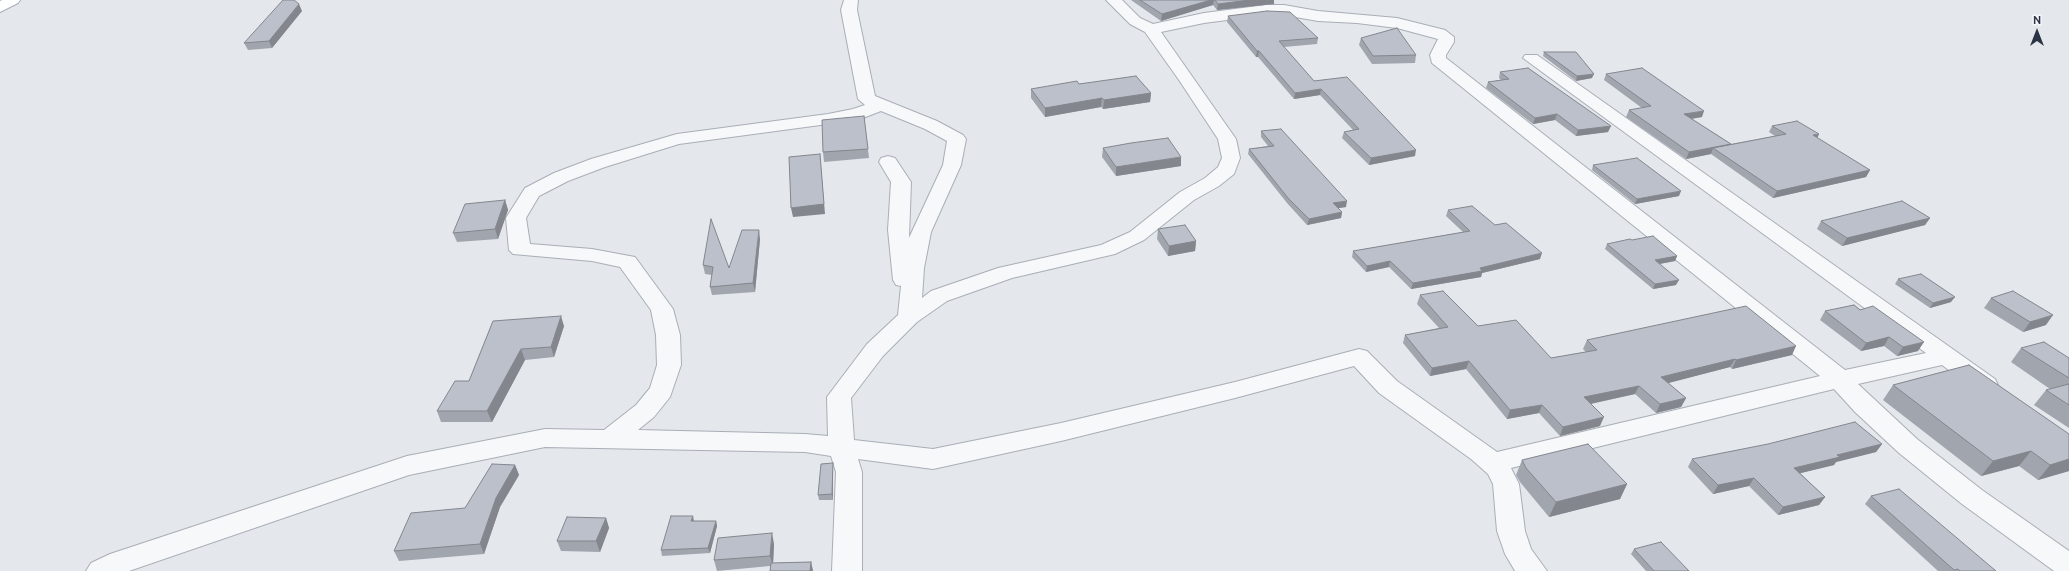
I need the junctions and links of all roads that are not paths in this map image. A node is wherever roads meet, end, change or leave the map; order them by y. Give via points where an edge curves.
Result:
1 (13, 0) edge
2 (851, 0) edge
3 (1113, 0) edge
4 (0, 7) edge
5 (1151, 29) junction
6 (1531, 58) dead end
7 (880, 105) junction
8 (888, 162) dead end
9 (909, 317) junction
10 (1945, 357) junction
11 (1839, 380) junction
12 (2004, 397) edge
13 (610, 439) junction
14 (841, 447) junction
15 (1492, 463) junction
16 (2069, 566) edge
17 (101, 571) edge
18 (847, 571) edge
19 (1532, 571) edge

1 - 4 street
2 - 7 street via 849,10 867,99
3 - 5 street via 1135,21
5 - 9 street via 1226,139 1231,158 1227,170 1187,196 1137,236 1108,250 1006,273 939,296
5 - 11 street via 1204,18 1284,10 1318,16 1397,23 1439,33 1446,37 1446,42 1438,55 1438,60
6 - 10 street
7 - 9 street via 931,125 957,139 952,165 921,232 913,268
7 - 13 street via 857,114 828,119 676,139 598,163 532,192 516,218 520,250 592,254 627,262 662,309 668,335 669,365 661,391 645,411
8 - 9 street via 901,182 898,230
9 - 14 street via 875,350 839,397
10 - 11 street
10 - 12 street
11 - 15 street
11 - 16 street via 1908,446 1972,497
13 - 14 street via 805,443
13 - 17 street via 545,438 407,466 120,562
14 - 15 street via 933,459 1061,432 1359,357 1388,387
14 - 18 street via 848,472
15 - 19 street via 1498,468 1506,484 1511,531 1519,554

